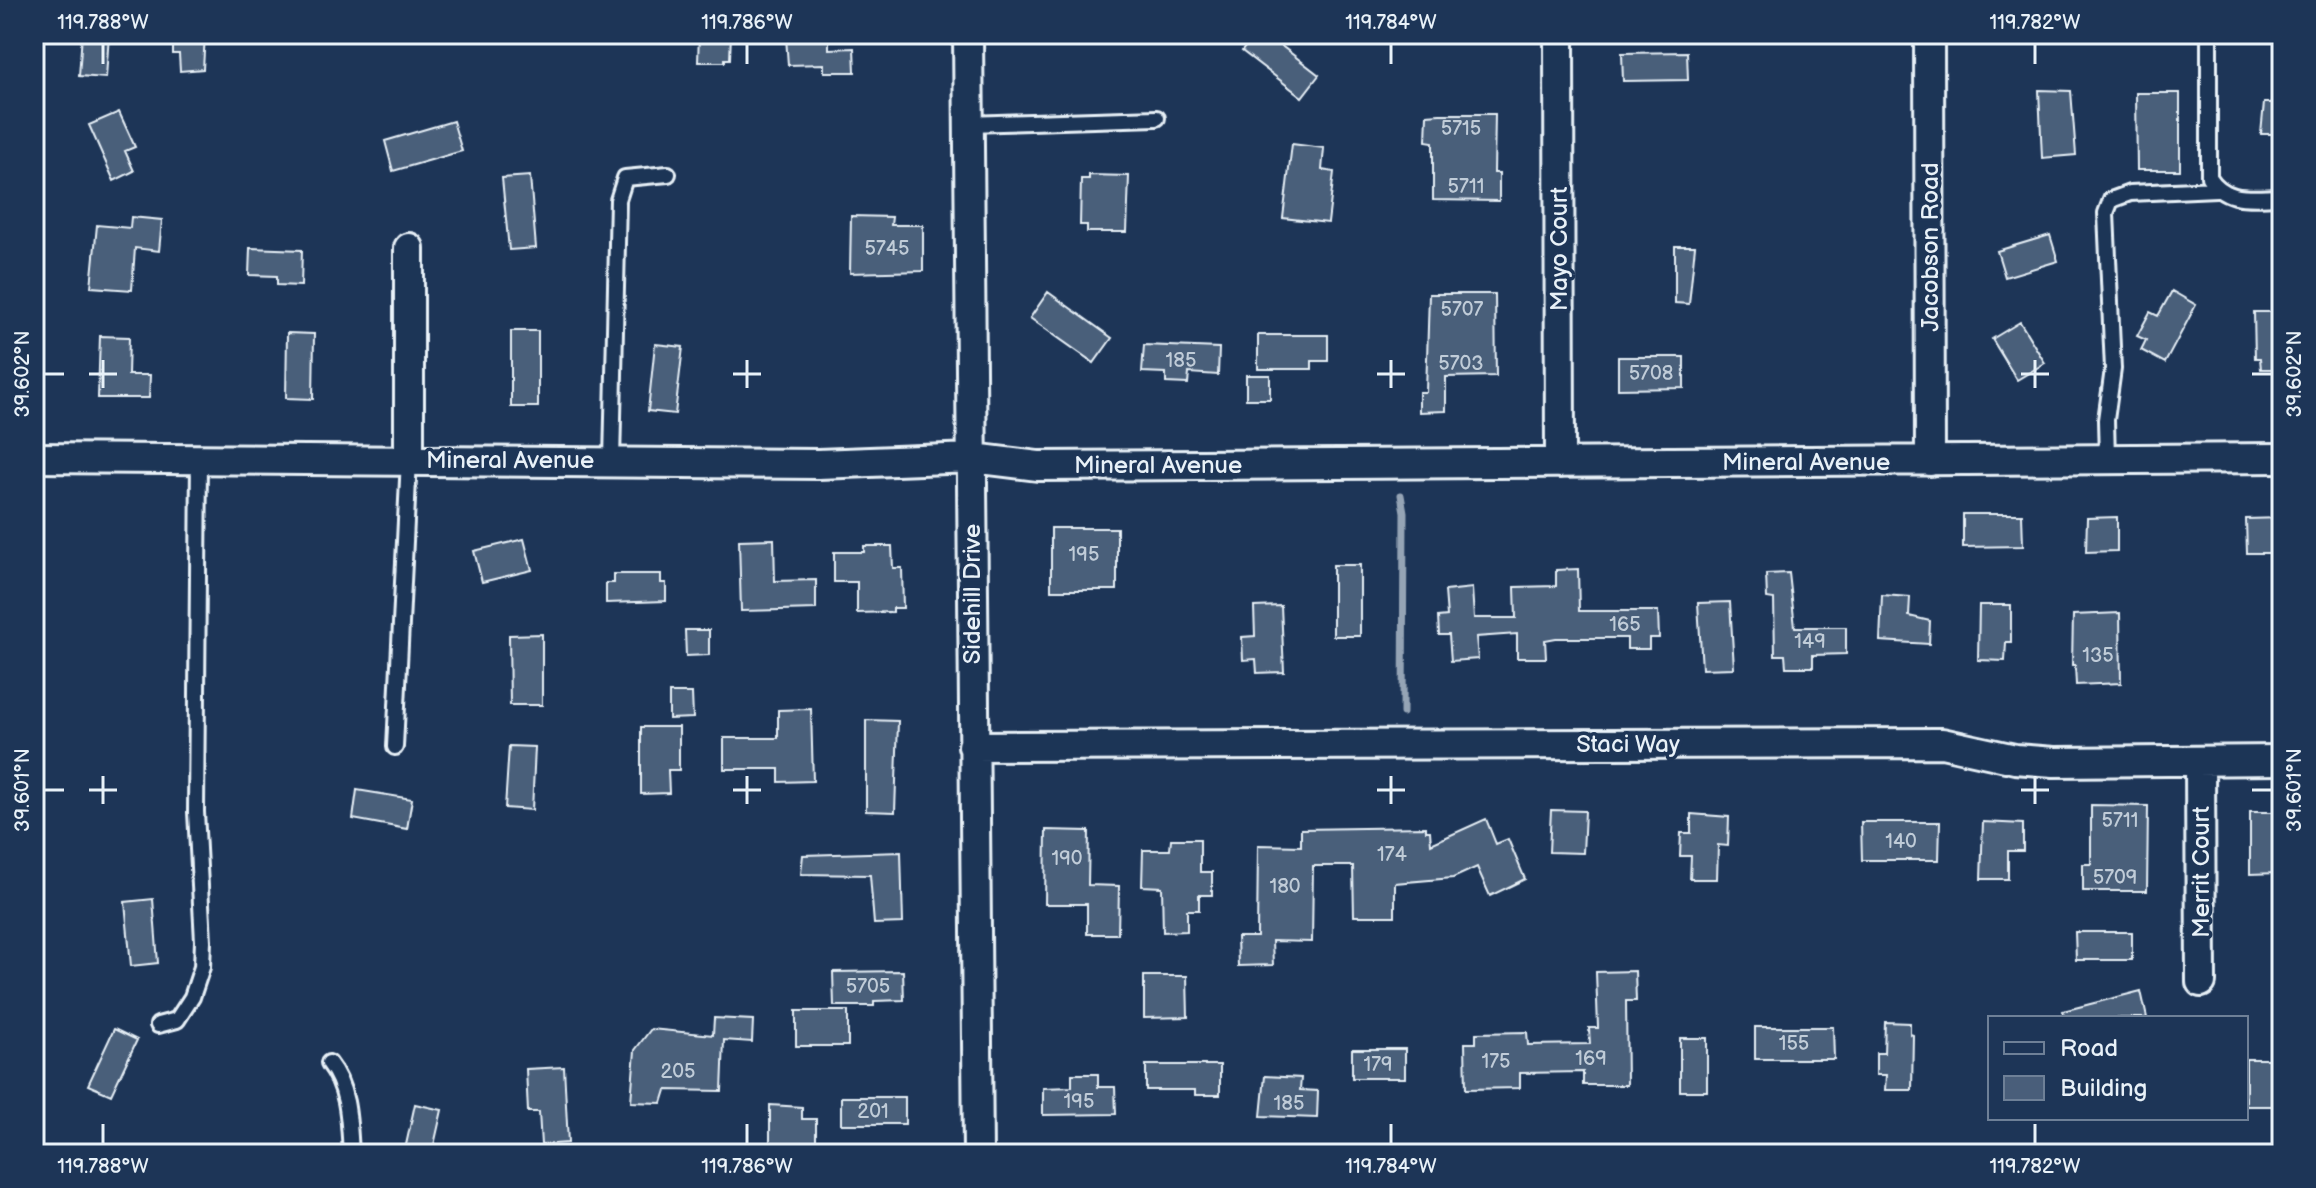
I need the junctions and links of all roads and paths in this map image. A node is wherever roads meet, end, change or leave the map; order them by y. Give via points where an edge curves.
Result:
1 (968, 34) edge
2 (1559, 34) edge
3 (1929, 34) edge
4 (2209, 34) edge
5 (1157, 118) dead end
6 (968, 124) junction
7 (668, 174) dead end
8 (2216, 189) junction
9 (2282, 197) edge
10 (409, 248) dead end
11 (34, 458) edge
12 (973, 458) junction
13 (2282, 458) edge
14 (199, 459) junction
15 (409, 459) junction
16 (2107, 459) junction
17 (612, 461) junction
18 (1930, 461) junction
19 (1560, 463) junction
20 (973, 746) junction
21 (395, 747) dead end
22 (2282, 760) edge
23 (2200, 761) junction
24 (2201, 982) dead end
25 (158, 1025) dead end
26 (329, 1063) dead end
27 (351, 1154) edge
28 (978, 1154) edge

1 - 6 street, Sidehill Drive
2 - 19 street, Mayo Court
3 - 18 street, Jacobson Road
4 - 8 lane via 2207,159
5 - 6 lane
6 - 12 street, Sidehill Drive
7 - 17 lane via 625,178 618,200
8 - 9 lane via 2228,197
8 - 16 lane via 2130,193 2111,200 2106,213 2113,369
10 - 15 street
11 - 14 street, Mineral Avenue
12 - 17 street, Mineral Avenue via 818,464
12 - 19 street, Mineral Avenue via 1038,466
12 - 20 street, Sidehill Drive
13 - 16 street, Mineral Avenue
14 - 15 street, Mineral Avenue
14 - 25 lane via 196,812 202,967 177,1020
15 - 17 street, Mineral Avenue
15 - 21 lane
16 - 18 street, Mineral Avenue
18 - 19 street, Mineral Avenue
20 - 23 street, Staci Way via 1942,743 2054,762
20 - 28 street, Sidehill Drive
22 - 23 street, Staci Way
23 - 24 street, Merrit Court
26 - 27 lane via 346,1098

